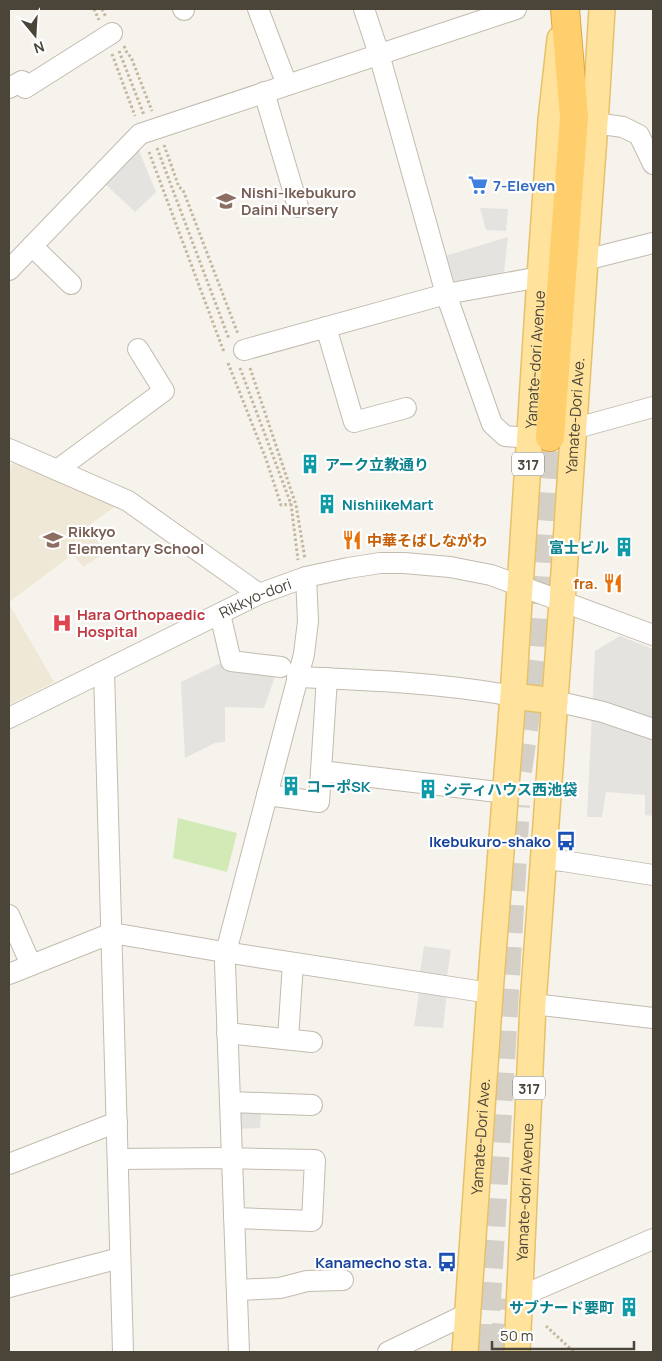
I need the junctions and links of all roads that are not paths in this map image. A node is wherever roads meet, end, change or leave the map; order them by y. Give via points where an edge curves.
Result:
1 (258, 9) edge
2 (364, 9) edge
3 (516, 9) edge
4 (564, 9) edge
5 (602, 9) edge
6 (109, 35) road end
7 (379, 54) junction
8 (287, 84) junction
9 (9, 88) edge
10 (264, 92) junction
11 (596, 124) junction
12 (653, 164) edge
13 (298, 207) dead end
14 (653, 243) edge
15 (32, 246) junction
16 (584, 260) junction
17 (9, 270) edge
18 (540, 277) junction
19 (71, 284) dead end
20 (446, 294) junction
21 (326, 327) junction
22 (138, 349) dead end
23 (244, 350) road end
24 (653, 407) edge
25 (406, 408) dead end
26 (551, 435) junction
27 (9, 449) edge
28 (57, 470) junction
29 (306, 577) junction
30 (520, 586) junction
31 (259, 594) junction
32 (562, 602) junction
33 (220, 614) junction
34 (653, 635) edge
35 (104, 671) junction
36 (289, 672) junction
37 (327, 678) junction
38 (513, 696) junction
39 (556, 702) junction
40 (9, 718) edge
41 (653, 728) edge
42 (321, 771) junction
43 (506, 793) junction
44 (267, 795) junction
45 (544, 859) junction
46 (653, 875) edge
47 (9, 915) edge
48 (112, 933) junction
49 (217, 951) junction
50 (293, 963) junction
51 (31, 965) junction
52 (9, 974) edge
53 (490, 993) junction
54 (534, 1004) junction
55 (653, 1018) edge
56 (227, 1033) junction
57 (288, 1039) junction
58 (312, 1042) dead end
59 (230, 1102) junction
60 (312, 1105) dead end
61 (117, 1122) junction
62 (232, 1158) junction
63 (118, 1159) junction
64 (9, 1164) edge
65 (234, 1218) junction
66 (653, 1239) edge
67 (120, 1258) junction
68 (343, 1280) dead end
69 (9, 1287) edge
70 (237, 1290) junction
71 (520, 1297) junction
72 (467, 1314) junction
73 (123, 1352) edge
74 (240, 1352) edge
75 (388, 1352) edge
76 (465, 1352) edge
77 (517, 1352) edge

1 - 8 street
2 - 7 street
3 - 7 street
4 - 18 main road, Yamate-dori Avenue / 317 via 551,120
4 - 26 highway via 574,117
5 - 11 main road, Yamate-Dori Ave. / 317
6 - 9 street via 25,88 22,81
7 - 8 street
7 - 20 street
8 - 10 street
10 - 13 street
10 - 15 street via 140,134
11 - 12 street via 623,127 639,135
11 - 16 main road, Yamate-Dori Ave. / 317
14 - 16 street
15 - 17 street
15 - 19 street
16 - 26 main road, Yamate-Dori Ave. / 317
18 - 20 street
18 - 26 main road, Yamate-dori Avenue / 317
20 - 21 street
20 - 26 street via 492,424 505,436
21 - 23 street
21 - 25 street via 354,422
22 - 28 street via 164,391
24 - 26 street
26 - 30 main road, Yamate-dori Avenue / 317
26 - 32 main road, Yamate-Dori Ave. / 317
27 - 28 street
28 - 31 street via 128,501
29 - 30 street, Rikkyo-dori via 348,568 404,563 491,575
29 - 31 street, Rikkyo-dori
29 - 36 street via 308,621 304,654
30 - 32 street, Rikkyo-dori
30 - 38 main road, Yamate-dori Avenue / 317
31 - 33 street, Rikkyo-dori
32 - 34 street, Rikkyo-dori
32 - 39 main road, Yamate-Dori Ave. / 317
33 - 35 street, Rikkyo-dori
33 - 36 street via 231,661
35 - 40 street, Rikkyo-dori
35 - 48 street
36 - 37 street
36 - 44 street
37 - 38 street via 478,690
37 - 42 street
38 - 39 main road
38 - 43 main road, Yamate-dori Avenue / 317
39 - 41 street via 603,712
39 - 45 main road, Yamate-Dori Ave. / 317
42 - 43 street
42 - 44 street via 319,802
43 - 53 main road, Yamate-dori Avenue / 317
44 - 49 street
45 - 46 street
45 - 54 main road, Yamate-dori Avenue / 317
47 - 51 street
48 - 49 street
48 - 51 street
48 - 61 street
49 - 50 street
49 - 56 street via 225,963
50 - 53 street
50 - 57 street
51 - 52 street
53 - 72 main road, Yamate-Dori Ave. / 317
54 - 55 street
54 - 71 main road, Yamate-dori Avenue / 317
56 - 57 street
56 - 59 street
57 - 58 street
59 - 60 street
59 - 62 street
61 - 63 street
61 - 64 street
62 - 63 street
62 - 65 street
62 - 65 street via 314,1160 312,1221
63 - 67 street
65 - 70 street
66 - 71 street
67 - 69 street
67 - 73 street
68 - 70 street
70 - 74 street
71 - 77 main road, Yamate-dori Avenue / 317
72 - 75 street
72 - 76 main road, Yamate-Dori Ave. / 317

